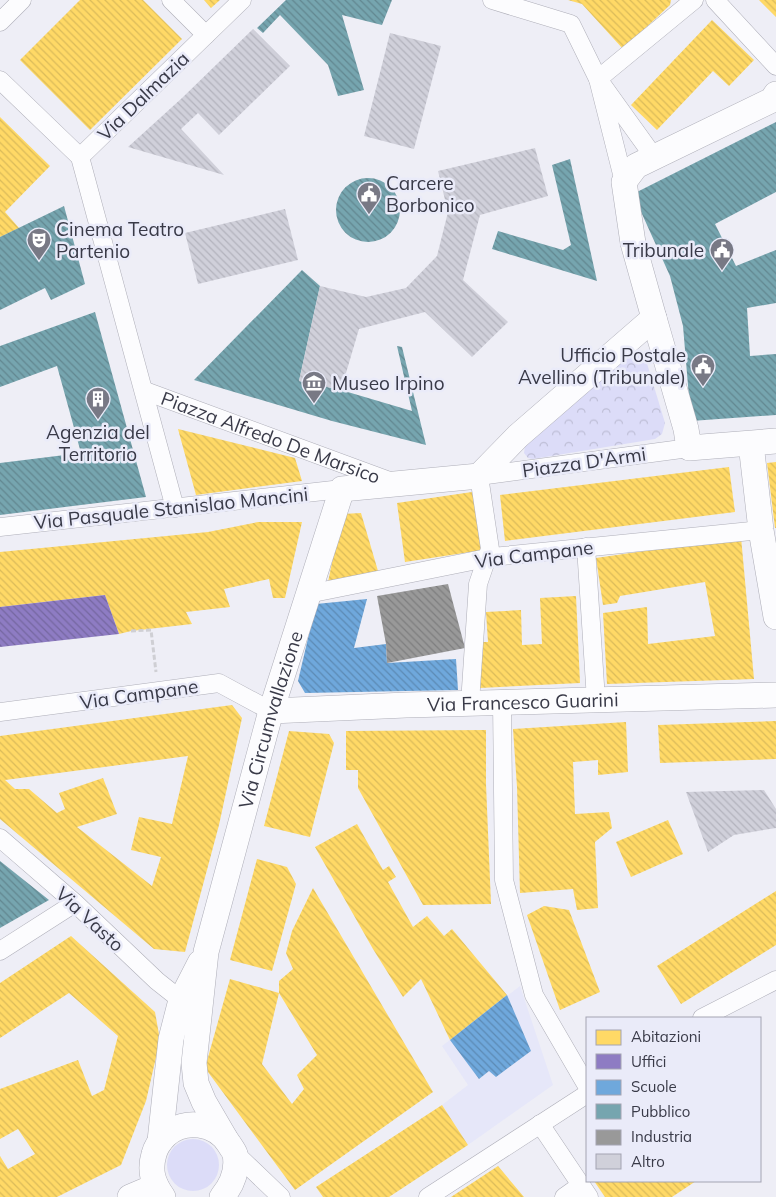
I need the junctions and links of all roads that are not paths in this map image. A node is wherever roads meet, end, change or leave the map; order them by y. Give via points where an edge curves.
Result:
1 (22, 0) edge
2 (171, 0) edge
3 (242, 0) edge
4 (492, 0) edge
5 (694, 0) edge
6 (715, 0) edge
7 (0, 22) edge
8 (206, 34) junction
9 (776, 66) edge
10 (598, 79) junction
11 (0, 80) edge
12 (774, 97) edge
13 (80, 157) junction
14 (654, 157) junction
15 (624, 182) junction
16 (654, 318) junction
17 (145, 391) junction
18 (776, 441) edge
19 (751, 444) junction
20 (689, 448) junction
21 (479, 476) junction
22 (397, 484) junction
23 (342, 489) junction
24 (175, 508) junction
25 (0, 527) edge
26 (767, 542) edge
27 (586, 547) junction
28 (486, 559) junction
29 (308, 594) junction
30 (776, 617) edge
31 (776, 695) edge
32 (596, 700) junction
33 (502, 702) junction
34 (470, 703) junction
35 (271, 711) junction
36 (0, 712) edge
37 (0, 838) edge
38 (75, 903) junction
39 (0, 951) edge
40 (206, 952) junction
41 (776, 980) edge
42 (180, 1000) junction
43 (704, 1017) edge
44 (586, 1084) edge
45 (586, 1095) edge
46 (540, 1124) junction
47 (160, 1141) junction
48 (230, 1146) junction
49 (585, 1191) edge
50 (157, 1193) edge
51 (130, 1197) edge
52 (222, 1197) edge
53 (281, 1197) edge
54 (428, 1197) edge
55 (564, 1197) edge

1 - 7 street
2 - 8 street
3 - 8 street, Via Dalmazia
4 - 10 street via 572,24
5 - 10 street
6 - 9 street
8 - 13 street, Via Dalmazia
10 - 14 street
10 - 15 street
11 - 13 street
12 - 14 street
13 - 17 street
14 - 15 street via 636,166
15 - 16 street via 633,243
16 - 20 street
16 - 21 street via 518,436
17 - 22 street, Piazza Alfredo De Marsico
17 - 24 street
18 - 19 street
19 - 20 street
19 - 26 street
20 - 21 street, Piazza D'Armi
21 - 22 street, Piazza Alfredo De Marsico
21 - 28 street via 490,549
22 - 23 street, Piazza Alfredo De Marsico
23 - 24 street, Via Pasquale Stanislao Mancini
23 - 29 street, Via Circumvallazione
24 - 25 street, Via Pasquale Stanislao Mancini
26 - 27 street, Via Campane
26 - 30 street
27 - 28 street, Via Campane
27 - 32 street
28 - 29 street, Via Campane
28 - 34 street via 478,584
29 - 35 street, Via Circumvallazione
31 - 32 street, Via Francesco Guarini
32 - 33 street, Via Francesco Guarini
33 - 34 street, Via Francesco Guarini
33 - 44 street via 504,880 534,995
34 - 35 street, Via Francesco Guarini
35 - 36 street, Via Campane via 219,683
35 - 40 street, Via Circumvallazione
37 - 38 street, Via Vasto
38 - 39 street
38 - 42 street, Via Vasto
40 - 42 street, Via Circumvallazione
40 - 48 street, Via Circumvallazione via 194,1063 196,1083
41 - 43 street
42 - 47 street, Via Circumvallazione via 171,1039
45 - 46 street
46 - 49 street
46 - 54 street
47 - 48 street via 185,1125 202,1125 214,1129
47 - 50 street, Via Circumvallazione via 151,1164
48 - 52 street via 236,1170
48 - 53 street
49 - 55 street
50 - 51 street

